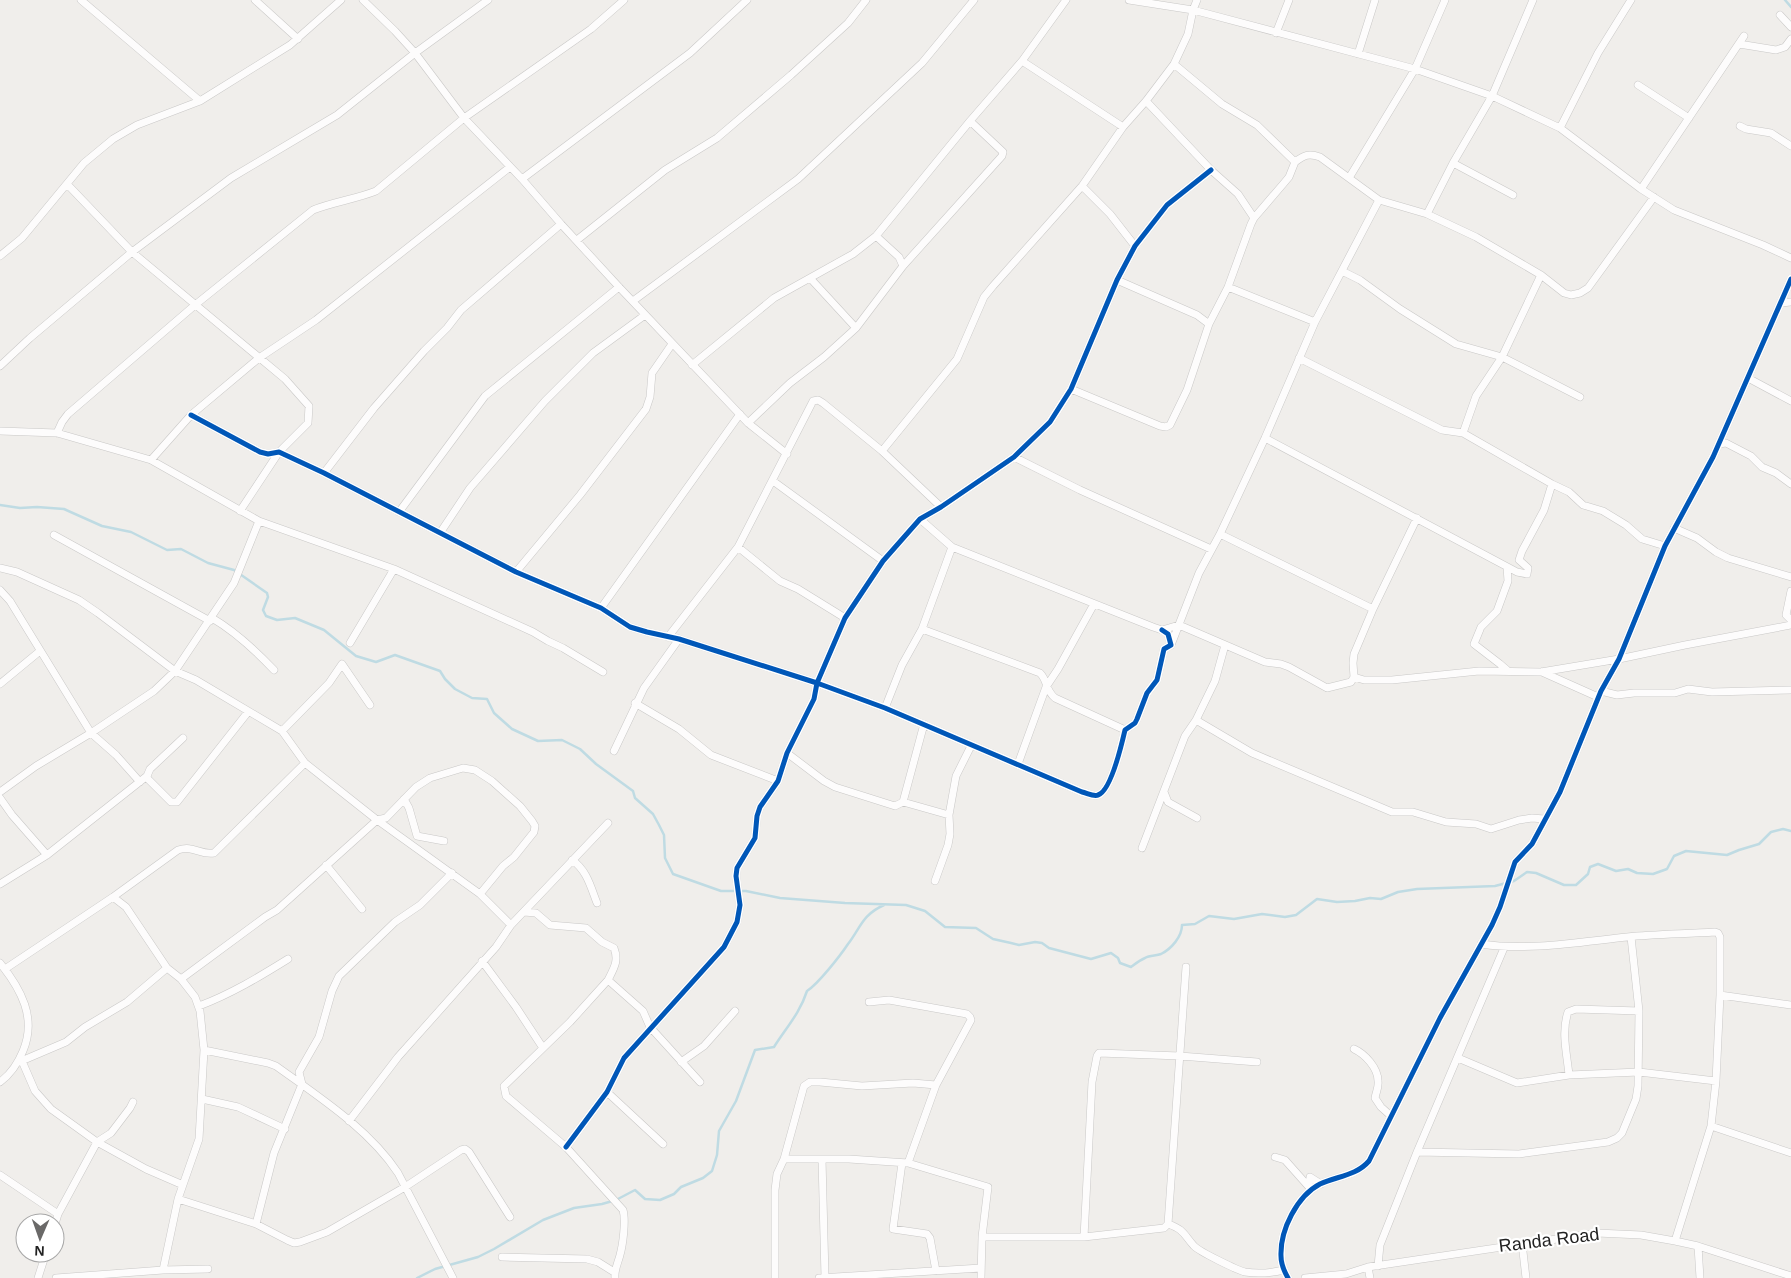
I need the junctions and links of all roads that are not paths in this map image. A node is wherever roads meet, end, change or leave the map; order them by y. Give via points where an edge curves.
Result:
1 (81, 0) edge
2 (255, 0) edge
3 (341, 0) edge
4 (363, 0) edge
5 (488, 0) edge
6 (624, 0) edge
7 (747, 0) edge
8 (866, 0) edge
9 (974, 0) edge
10 (1066, 0) edge
11 (1129, 0) edge
12 (1197, 0) edge
13 (1289, 0) edge
14 (1375, 0) edge
15 (1445, 0) edge
16 (1532, 0) edge
17 (1631, 0) edge
18 (1193, 10) junction
19 (1780, 15) dead end
20 (1791, 27) edge
21 (1276, 33) junction
22 (1744, 36) dead end
23 (298, 39) junction
24 (1791, 39) edge
25 (1739, 44) junction
26 (415, 53) junction
27 (1358, 54) junction
28 (1022, 62) junction
29 (1174, 64) junction
30 (1415, 69) junction
31 (1638, 84) dead end
32 (1492, 96) junction
33 (200, 101) junction
34 (1146, 102) junction
35 (464, 118) junction
36 (1689, 118) junction
37 (970, 120) junction
38 (1740, 126) dead end
39 (1123, 127) junction
40 (1560, 128) junction
41 (1791, 146) edge
42 (1295, 162) junction
43 (1453, 163) junction
44 (510, 167) junction
45 (1211, 170) junction
46 (1349, 178) junction
47 (522, 179) junction
48 (67, 184) junction
49 (1082, 186) junction
50 (1641, 189) junction
51 (1513, 194) dead end
52 (1654, 197) junction
53 (1379, 200) junction
54 (1426, 214) junction
55 (1254, 218) junction
56 (561, 224) junction
57 (876, 236) junction
58 (577, 240) junction
59 (1135, 246) junction
60 (132, 252) junction
61 (0, 256) edge
62 (910, 256) junction
63 (899, 258) junction
64 (1791, 258) edge
65 (903, 266) junction
66 (1342, 271) junction
67 (1540, 275) junction
68 (810, 278) junction
69 (1791, 279) edge
70 (1117, 280) junction
71 (619, 287) junction
72 (1228, 287) junction
73 (633, 302) junction
74 (1791, 302) edge
75 (1781, 303) junction
76 (195, 305) junction
77 (645, 315) junction
78 (1316, 322) junction
79 (1209, 324) junction
80 (856, 328) junction
81 (672, 344) junction
82 (1502, 357) junction
83 (259, 358) junction
84 (1299, 358) junction
85 (692, 365) junction
86 (0, 366) edge
87 (1748, 378) junction
88 (1071, 389) junction
89 (1580, 397) dead end
90 (1791, 401) edge
91 (740, 414) junction
92 (191, 415) junction
93 (748, 423) junction
94 (0, 431) edge
95 (1463, 433) junction
96 (57, 434) junction
97 (1265, 438) junction
98 (1719, 444) junction
99 (882, 451) junction
100 (279, 452) junction
101 (787, 454) junction
102 (1014, 457) junction
103 (151, 460) junction
104 (324, 473) junction
105 (773, 481) junction
106 (1552, 484) junction
107 (1791, 484) edge
108 (941, 507) junction
109 (240, 511) junction
110 (399, 512) junction
111 (1418, 518) junction
112 (920, 519) junction
113 (259, 522) junction
114 (1674, 528) junction
115 (440, 533) junction
116 (1220, 534) junction
117 (54, 535) dead end
118 (1664, 546) junction
119 (738, 547) junction
120 (952, 547) junction
121 (1211, 549) junction
122 (883, 561) junction
123 (1508, 566) junction
124 (0, 568) edge
125 (394, 570) junction
126 (516, 572) junction
127 (1791, 577) edge
128 (0, 590) edge
129 (1791, 591) edge
130 (1094, 604) junction
131 (601, 608) junction
132 (1373, 609) junction
133 (845, 618) junction
134 (211, 620) junction
135 (1791, 620) edge
136 (1179, 625) junction
137 (1791, 625) edge
138 (922, 629) junction
139 (1162, 630) junction
140 (668, 637) junction
141 (680, 639) junction
142 (350, 643) dead end
143 (1171, 645) junction
144 (1226, 645) junction
145 (40, 652) junction
146 (1619, 660) junction
147 (274, 670) dead end
148 (1507, 670) junction
149 (175, 671) junction
150 (603, 672) dead end
151 (1541, 672) junction
152 (1354, 677) junction
153 (817, 683) junction
154 (0, 684) edge
155 (1046, 687) junction
156 (1791, 690) edge
157 (1600, 694) junction
158 (635, 703) junction
159 (370, 706) dead end
160 (885, 708) junction
161 (248, 712) junction
162 (1196, 720) junction
163 (924, 724) junction
164 (1125, 730) junction
165 (282, 732) junction
166 (91, 733) junction
167 (183, 738) dead end
168 (971, 746) junction
169 (614, 751) dead end
170 (787, 753) junction
171 (304, 763) junction
172 (1018, 764) junction
173 (147, 776) junction
174 (778, 781) junction
175 (140, 782) junction
176 (0, 792) edge
177 (1164, 792) junction
178 (0, 798) edge
179 (404, 799) junction
180 (902, 802) junction
181 (949, 815) junction
182 (1197, 818) dead end
183 (1544, 819) junction
184 (376, 820) junction
185 (608, 823) dead end
186 (444, 842) dead end
187 (1142, 848) dead end
188 (47, 856) junction
189 (572, 860) junction
190 (326, 866) junction
191 (452, 873) junction
192 (935, 882) dead end
193 (0, 884) edge
194 (480, 894) junction
195 (113, 897) junction
196 (597, 903) dead end
197 (362, 908) dead end
198 (524, 912) junction
199 (511, 925) junction
200 (1631, 937) junction
201 (1481, 944) junction
202 (1504, 948) junction
203 (288, 959) dead end
204 (482, 961) junction
205 (2, 966) edge
206 (1186, 967) dead end
207 (167, 968) junction
208 (181, 979) junction
209 (608, 980) junction
210 (1720, 995) junction
211 (869, 1002) dead end
212 (199, 1006) junction
213 (1791, 1006) edge
214 (735, 1011) dead end
215 (1639, 1011) junction
216 (650, 1027) junction
217 (542, 1048) junction
218 (1354, 1049) dead end
219 (204, 1050) junction
220 (1180, 1056) junction
221 (1458, 1058) junction
222 (20, 1062) junction
223 (681, 1062) junction
224 (1257, 1062) dead end
225 (1639, 1072) junction
226 (1569, 1075) junction
227 (0, 1082) edge
228 (700, 1082) dead end
229 (1716, 1082) junction
230 (302, 1084) junction
231 (936, 1085) junction
232 (607, 1092) junction
233 (202, 1099) junction
234 (133, 1102) dead end
235 (1391, 1116) junction
236 (349, 1121) junction
237 (1710, 1126) junction
238 (285, 1129) junction
239 (97, 1142) junction
240 (663, 1144) dead end
241 (566, 1147) junction
242 (1417, 1152) junction
243 (1791, 1153) edge
244 (1275, 1157) dead end
245 (784, 1159) junction
246 (822, 1159) junction
247 (905, 1163) junction
248 (0, 1175) edge
249 (1321, 1184) junction
250 (183, 1185) junction
251 (405, 1187) junction
252 (178, 1199) junction
253 (57, 1213) edge
254 (59, 1213) edge
255 (510, 1216) dead end
256 (256, 1224) junction
257 (1168, 1224) junction
258 (982, 1237) junction
259 (1084, 1237) junction
260 (1675, 1241) junction
261 (1522, 1243) junction
262 (1698, 1246) junction
263 (502, 1258) dead end
264 (43, 1263) edge
265 (1378, 1266) junction
266 (1368, 1267) junction
267 (981, 1268) junction
268 (208, 1269) dead end
269 (163, 1270) junction
270 (1284, 1270) junction
271 (936, 1271) junction
272 (614, 1275) edge
273 (1345, 1276) edge
274 (1791, 1276) edge
275 (38, 1278) edge
276 (56, 1278) edge
277 (453, 1278) edge
278 (774, 1278) edge
279 (822, 1278) edge
280 (981, 1278) edge
281 (1288, 1278) edge
282 (1305, 1278) edge
283 (1370, 1278) edge
284 (1526, 1278) edge
285 (1700, 1278) edge

1 - 33 street
2 - 23 street
3 - 23 street
4 - 26 street
5 - 26 street
6 - 35 street via 591,29
7 - 47 street via 690,54
8 - 58 street via 848,23 717,138 665,170
9 - 73 street via 922,63 804,173
10 - 28 street
11 - 18 street
12 - 18 street
13 - 21 street
14 - 27 street
15 - 30 street
16 - 32 street
17 - 40 street via 1598,53
18 - 21 street
18 - 29 street via 1188,34
19 - 20 street
21 - 27 street
22 - 25 street
23 - 33 street
24 - 25 street via 1776,50
25 - 36 street
26 - 35 street
26 - 60 street via 337,115 231,178
27 - 30 street
28 - 37 street
28 - 39 street
29 - 34 street
29 - 42 street via 1222,104 1257,125
30 - 32 street
30 - 46 street
31 - 36 street
32 - 40 street
32 - 43 street
33 - 48 street via 137,125 113,139 84,162
34 - 39 street
34 - 45 street
35 - 44 street
35 - 76 street via 376,192 313,210
36 - 50 street
37 - 57 street
37 - 62 street via 1003,152 1002,156
38 - 41 street via 1771,133
39 - 49 street
40 - 50 street
42 - 46 street via 1311,154
42 - 55 street via 1284,184
43 - 51 street
43 - 54 street
44 - 47 street
44 - 83 street via 316,320
45 - 55 street via 1238,194
45 - 59 street via 1176,196
46 - 53 street
47 - 56 street
48 - 60 street
48 - 61 street via 22,238
49 - 59 street
49 - 99 street via 992,286 957,359
50 - 52 street
52 - 64 street via 1674,210
52 - 67 street via 1588,288 1580,293 1564,293
53 - 54 street
53 - 66 street
54 - 67 street via 1476,237
55 - 72 street
56 - 58 street
56 - 104 street via 461,310 374,408
57 - 63 street
57 - 68 street via 854,254
58 - 71 street
59 - 70 street
60 - 76 street
60 - 86 street
62 - 63 street
62 - 65 street
63 - 65 street
65 - 80 street
66 - 78 street
66 - 82 street via 1456,344
67 - 82 street
68 - 80 street
68 - 85 street via 774,298
69 - 75 street
70 - 79 street via 1197,315
70 - 88 street
71 - 73 street
71 - 110 street via 485,396
72 - 78 street
72 - 79 street
73 - 77 street
74 - 75 street
75 - 87 street
76 - 83 street
76 - 96 street via 68,414
77 - 81 street
77 - 115 street via 593,353 545,401 470,488
78 - 84 street
79 - 88 street via 1187,390 1166,427
80 - 93 street
81 - 85 street
81 - 126 street via 652,373 646,409
82 - 89 street
82 - 95 street via 1476,396
83 - 92 street
83 - 100 street via 285,379 309,406 308,423
84 - 95 street via 1442,430
84 - 97 street
85 - 91 street
87 - 90 street
87 - 98 street
88 - 102 street via 1050,422
91 - 93 street
91 - 131 street
92 - 100 street via 260,452
92 - 103 street
93 - 101 street
94 - 96 street
95 - 106 street
96 - 103 street
97 - 111 street
97 - 116 street
98 - 107 street via 1726,443 1751,456 1762,467
98 - 114 street
99 - 101 street via 818,400 813,402
99 - 108 street
100 - 104 street
100 - 109 street
101 - 105 street
102 - 108 street
102 - 121 street
103 - 109 street
104 - 110 street
105 - 119 street
105 - 122 street
106 - 118 street via 1569,492 1583,505 1603,511 1626,525 1642,539
106 - 123 street via 1544,510 1519,560 1528,571 1522,574
108 - 112 street
109 - 113 street
110 - 115 street
111 - 123 street
111 - 132 street
112 - 120 street
112 - 122 street
113 - 125 street
113 - 134 street via 234,583
114 - 118 street
114 - 127 street via 1728,558
115 - 126 street
116 - 121 street
116 - 132 street
117 - 134 street
118 - 146 street
119 - 133 street via 780,581
119 - 140 street
120 - 130 street
120 - 138 street
121 - 136 street
122 - 133 street
123 - 148 street via 1508,580 1497,611 1481,627 1474,644
124 - 149 street via 17,572 79,600
125 - 142 street
125 - 150 street via 533,632
126 - 131 street
128 - 145 street
129 - 135 street via 1786,609
130 - 139 street
130 - 155 street
131 - 140 street via 630,626
132 - 152 street via 1354,654
133 - 153 street
134 - 147 street via 232,630
134 - 149 street
136 - 139 street
136 - 143 street
136 - 144 street
137 - 146 street
138 - 155 street via 1040,673
138 - 160 street via 902,665
139 - 143 street via 1168,634
140 - 141 street
141 - 153 street
141 - 158 street
143 - 164 street via 1164,649 1157,680 1147,693 1137,719
144 - 152 street via 1265,662 1289,667 1327,688 1351,682
144 - 162 street via 1215,681
145 - 154 street
145 - 166 street
146 - 151 street
146 - 157 street
148 - 151 street
148 - 152 street via 1392,680
149 - 161 street
149 - 166 street via 154,691
151 - 157 street
153 - 160 street
153 - 170 street via 814,699
155 - 164 street via 1049,694 1065,704
155 - 172 street
156 - 157 street
157 - 183 street via 1560,792
158 - 169 street
158 - 174 street via 679,729 711,754
159 - 165 street via 342,664 329,683
160 - 163 street
161 - 165 street
161 - 173 street via 177,802 171,802
162 - 177 street via 1185,736
162 - 183 street via 1252,753 1392,812 1413,812 1446,822 1476,824 1491,829 1526,819
163 - 168 street
163 - 180 street
164 - 172 street via 1120,754 1106,786 1096,796
165 - 171 street
166 - 175 street
166 - 176 street
167 - 173 street via 150,769
168 - 172 street
168 - 181 street via 956,776
170 - 174 street
170 - 180 street via 835,787 895,806
171 - 184 street
171 - 195 street via 214,853 206,854 187,847 178,850
173 - 175 street
174 - 216 street via 760,807 755,838 737,868 740,905 737,922 720,953
175 - 188 street
177 - 182 street via 1168,802
177 - 187 street
178 - 188 street
179 - 184 street via 386,818
179 - 186 street via 417,836
179 - 194 street via 423,780 468,768 492,781 532,820 534,832
180 - 181 street
181 - 192 street via 948,846
183 - 201 street via 1532,844 1515,862 1500,907
184 - 190 street
184 - 191 street
185 - 189 street
188 - 193 street
189 - 196 street via 585,874
189 - 198 street
190 - 197 street
190 - 208 street via 277,910
191 - 194 street
191 - 230 street via 338,976 319,1037 298,1072
194 - 199 street
195 - 205 street
195 - 207 street via 126,907
198 - 199 street
198 - 209 street via 536,913 550,925 586,928 614,948 616,964
199 - 204 street
200 - 202 street
200 - 210 street via 1718,933
200 - 215 street
201 - 202 street
201 - 235 street
202 - 221 street
203 - 212 street via 245,986
204 - 217 street
204 - 236 street via 398,1056
205 - 222 street via 24,1001 29,1021
206 - 220 street
207 - 208 street
207 - 222 street via 127,1002 66,1042
208 - 212 street
209 - 216 street via 642,1011
209 - 217 street
210 - 213 street
210 - 229 street
211 - 231 street via 888,1000 970,1017
212 - 219 street
214 - 223 street via 704,1046
215 - 225 street
215 - 226 street via 1576,1009 1568,1012 1564,1034
216 - 223 street
216 - 232 street via 624,1058
217 - 241 street via 504,1086 504,1091
218 - 235 street via 1361,1052 1378,1076 1375,1098
219 - 230 street via 268,1063
219 - 233 street
220 - 224 street
220 - 257 street
220 - 259 street via 1099,1053 1097,1056 1092,1082
221 - 226 street via 1517,1083
221 - 242 street
222 - 227 street
222 - 239 street via 45,1103
223 - 228 street
225 - 226 street
225 - 229 street
225 - 242 street via 1636,1099 1622,1132 1608,1142 1520,1154
229 - 237 street
230 - 236 street
230 - 238 street
231 - 245 street via 862,1086 810,1082 804,1086
231 - 247 street
232 - 240 street
232 - 241 street
233 - 238 street via 238,1107
233 - 250 street via 199,1139
234 - 239 street via 111,1133
235 - 249 street via 1364,1166
236 - 251 street via 388,1158
237 - 243 street
237 - 260 street
238 - 256 street via 274,1153
239 - 250 street
239 - 254 street
241 - 272 street via 623,1210 621,1250
242 - 265 street via 1380,1245
244 - 249 street via 1285,1160 1308,1187 1310,1177
245 - 246 street
245 - 278 street via 777,1174 775,1190
246 - 247 street
246 - 279 street
247 - 258 street via 988,1186
247 - 271 street via 893,1229 927,1234
248 - 253 street
249 - 270 street via 1300,1202 1285,1230 1281,1244
250 - 252 street
251 - 255 street via 465,1149
251 - 256 street via 327,1232 300,1242 294,1243
251 - 277 street
252 - 256 street
252 - 269 street
257 - 259 street via 1164,1228
257 - 270 street via 1179,1228 1194,1246 1212,1258 1244,1272
258 - 259 street
258 - 267 street
260 - 261 street, Randa Road via 1641,1235 1596,1233
260 - 262 street, Randa Road
261 - 265 street, Randa Road
261 - 284 street
262 - 274 street, Randa Road
262 - 285 street
263 - 272 street via 587,1259 598,1262
264 - 275 street
265 - 266 street, Randa Road
266 - 273 street, Randa Road
266 - 283 street
267 - 271 street
267 - 280 street
268 - 269 street
269 - 276 street
270 - 281 street
271 - 279 street
273 - 282 street, Randa Road

